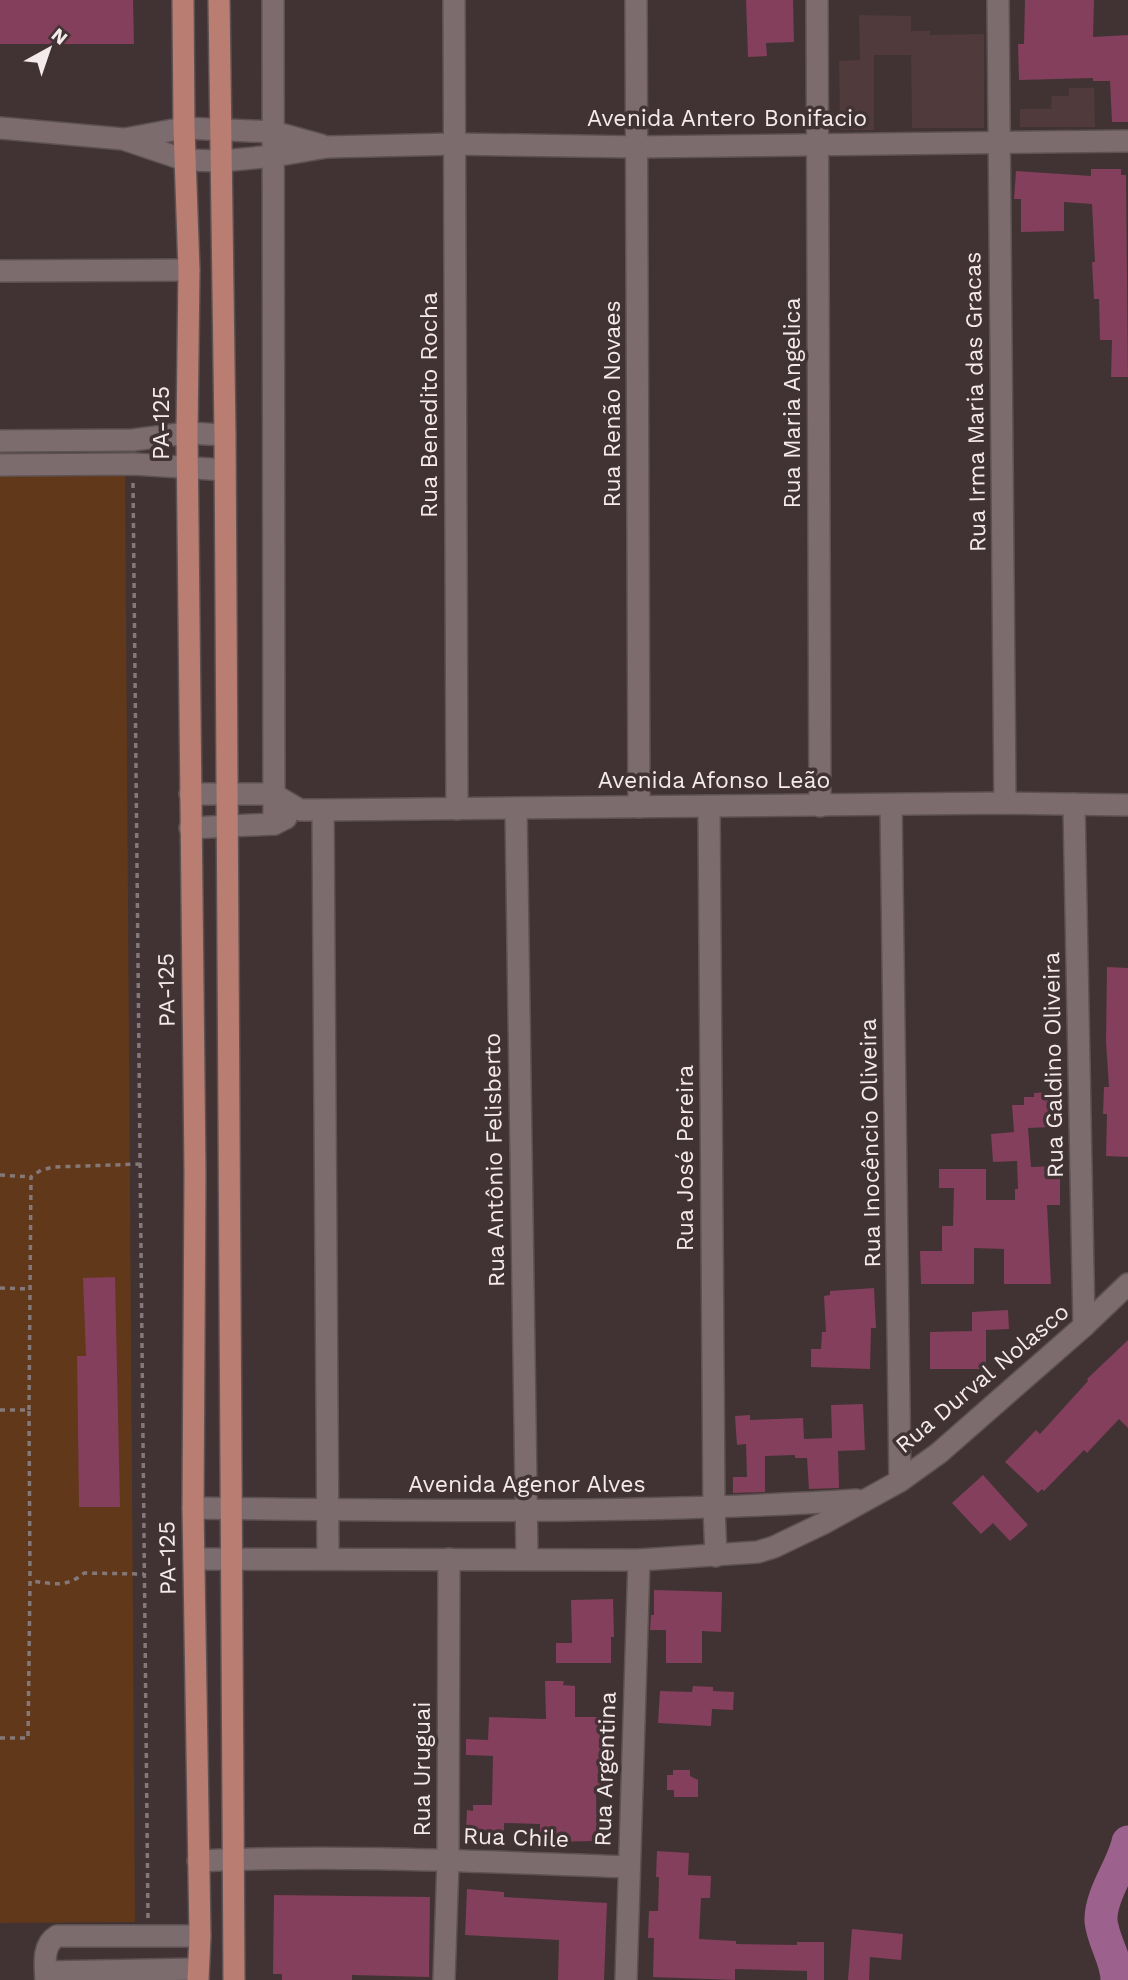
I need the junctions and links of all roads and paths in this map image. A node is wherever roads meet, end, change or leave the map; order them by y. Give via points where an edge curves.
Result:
1 (183, 0) edge
2 (219, 0) edge
3 (273, 0) edge
4 (454, 0) edge
5 (636, 0) edge
6 (817, 0) edge
7 (998, 0) edge
8 (0, 128) edge
9 (184, 128) junction
10 (221, 130) junction
11 (274, 132) junction
12 (122, 139) junction
13 (1128, 141) edge
14 (998, 143) junction
15 (455, 144) junction
16 (817, 144) junction
17 (327, 147) junction
18 (637, 147) junction
19 (274, 156) junction
20 (185, 160) junction
21 (222, 161) junction
22 (189, 270) junction
23 (0, 271) edge
24 (187, 433) junction
25 (225, 435) junction
26 (0, 442) edge
27 (0, 465) edge
28 (188, 468) junction
29 (225, 470) junction
30 (133, 482) dead end
31 (190, 793) junction
32 (227, 794) junction
33 (273, 794) junction
34 (1005, 803) junction
35 (1074, 804) junction
36 (1128, 804) edge
37 (891, 805) junction
38 (820, 806) junction
39 (639, 807) junction
40 (709, 807) junction
41 (516, 808) junction
42 (457, 809) junction
43 (300, 810) junction
44 (323, 810) junction
45 (274, 824) junction
46 (227, 827) junction
47 (190, 828) junction
48 (192, 977) junction
49 (227, 978) junction
50 (141, 1164) junction
51 (230, 1173) junction
52 (195, 1174) junction
53 (0, 1175) edge
54 (31, 1177) junction
55 (1128, 1284) edge
56 (0, 1288) edge
57 (29, 1289) junction
58 (1084, 1326) junction
59 (0, 1410) edge
60 (29, 1410) junction
61 (901, 1481) junction
62 (862, 1500) junction
63 (192, 1508) junction
64 (231, 1508) junction
65 (714, 1508) junction
66 (326, 1511) junction
67 (525, 1511) junction
68 (716, 1556) junction
69 (231, 1558) junction
70 (194, 1559) junction
71 (328, 1559) junction
72 (449, 1559) junction
73 (527, 1559) junction
74 (639, 1560) junction
75 (144, 1574) junction
76 (30, 1581) junction
77 (0, 1738) edge
78 (234, 1860) junction
79 (198, 1861) junction
80 (448, 1861) junction
81 (628, 1867) junction
82 (148, 1920) dead end
83 (84, 1936) junction
84 (200, 1936) junction
85 (86, 1975) edge
86 (198, 1975) edge
87 (46, 1976) edge
88 (234, 1980) edge
89 (444, 1980) edge
90 (626, 1980) edge

1 - 9 main road, PA-125 / PA-125
2 - 10 main road
3 - 11 street
4 - 15 street, Rua Benedito Rocha
5 - 18 street, Rua Renão Novaes
6 - 16 street, Rua Maria Angelica
7 - 14 street, Rua Irma Maria das Gracas
8 - 12 street
9 - 10 street, Avenida Antero Bonifacio
9 - 12 street, Avenida Antero Bonifacio
9 - 20 main road, PA-125 / PA-125
10 - 11 street, Avenida Antero Bonifacio
10 - 21 main road
11 - 17 street, Avenida Antero Bonifacio
11 - 19 street
12 - 20 street, Avenida Antero Bonifacio
13 - 14 street, Avenida Antero Bonifacio
14 - 16 street, Avenida Antero Bonifacio
14 - 34 street, Rua Irma Maria das Gracas
15 - 17 street, Avenida Antero Bonifacio
15 - 18 street, Avenida Antero Bonifacio
15 - 42 street, Rua Benedito Rocha
16 - 18 street, Avenida Antero Bonifacio
16 - 38 street, Rua Maria Angelica
17 - 19 street, Avenida Antero Bonifacio
18 - 39 street, Rua Renão Novaes
19 - 21 street, Avenida Antero Bonifacio
19 - 33 street
20 - 21 street, Avenida Antero Bonifacio
20 - 22 main road, PA-125 / PA-125
21 - 25 main road
22 - 23 street
22 - 24 main road, PA-125 / PA-125
24 - 25 street
24 - 26 street via 133,440
24 - 28 main road, PA-125 / PA-125
25 - 29 main road
27 - 28 street
28 - 29 street
28 - 31 main road, PA-125 / PA-125
29 - 32 main road
30 - 50 path
31 - 32 street
31 - 47 main road, PA-125 / PA-125
32 - 33 street
32 - 46 main road
33 - 43 street
33 - 45 street
34 - 35 street, Avenida Afonso Leão
34 - 37 street, Avenida Afonso Leão
35 - 36 street, Avenida Afonso Leão
35 - 58 street, Rua Galdino Oliveira
37 - 38 street, Avenida Afonso Leão
37 - 61 street, Rua Inocêncio Oliveira
38 - 40 street, Avenida Afonso Leão
39 - 40 street, Avenida Afonso Leão
39 - 41 street, Avenida Afonso Leão
40 - 65 street, Rua José Pereira
41 - 42 street, Avenida Afonso Leão
41 - 67 street, Rua Antônio Felisberto
42 - 44 street, Avenida Afonso Leão
43 - 44 street, Avenida Afonso Leão
43 - 45 street, Avenida Afonso Leão
44 - 66 street
45 - 46 street, Avenida Afonso Leão
46 - 47 street, Avenida Afonso Leão
46 - 49 main road
47 - 48 main road, PA-125 / PA-125
48 - 49 main road
48 - 52 main road, PA-125 / PA-125
49 - 51 main road
50 - 54 path via 54,1167
50 - 75 path
51 - 52 main road
51 - 64 main road
52 - 63 main road, PA-125 / PA-125
53 - 54 path
54 - 57 path
55 - 58 street, Rua Durval Nolasco
56 - 57 path
57 - 60 path
58 - 61 street, Rua Durval Nolasco via 948,1446
59 - 60 path
60 - 76 path
61 - 62 street, Rua Durval Nolasco
62 - 65 street, Avenida Agenor Alves
62 - 68 street, Rua Durval Nolasco via 774,1547
63 - 64 street, Avenida Agenor Alves
63 - 70 main road, PA-125 / PA-125
64 - 66 street, Avenida Agenor Alves
64 - 69 main road
65 - 67 street, Avenida Agenor Alves
65 - 68 street, Rua José Pereira
66 - 67 street, Avenida Agenor Alves
66 - 71 street
67 - 73 street, Rua Antônio Felisberto
68 - 74 street, Rua Durval Nolasco
69 - 70 street, Rua Durval Nolasco
69 - 71 street, Rua Durval Nolasco
69 - 78 main road
70 - 79 main road, PA-125 / PA-125
71 - 72 street, Rua Durval Nolasco
72 - 73 street, Rua Durval Nolasco
72 - 80 street, Rua Uruguai
73 - 74 street, Rua Durval Nolasco
74 - 81 street, Rua Argentina
75 - 76 path via 83,1573 65,1585
75 - 82 path
76 - 77 path via 28,1738
78 - 79 street, Rua Chile
78 - 80 street, Rua Chile
78 - 88 main road
79 - 84 main road, PA-125 / PA-125
80 - 81 street, Rua Chile
80 - 89 street, Rua Uruguai
81 - 90 street, Rua Argentina
83 - 84 street
83 - 85 street
83 - 87 street via 50,1940
84 - 86 main road, PA-125 / PA-125
85 - 86 street
85 - 87 street

